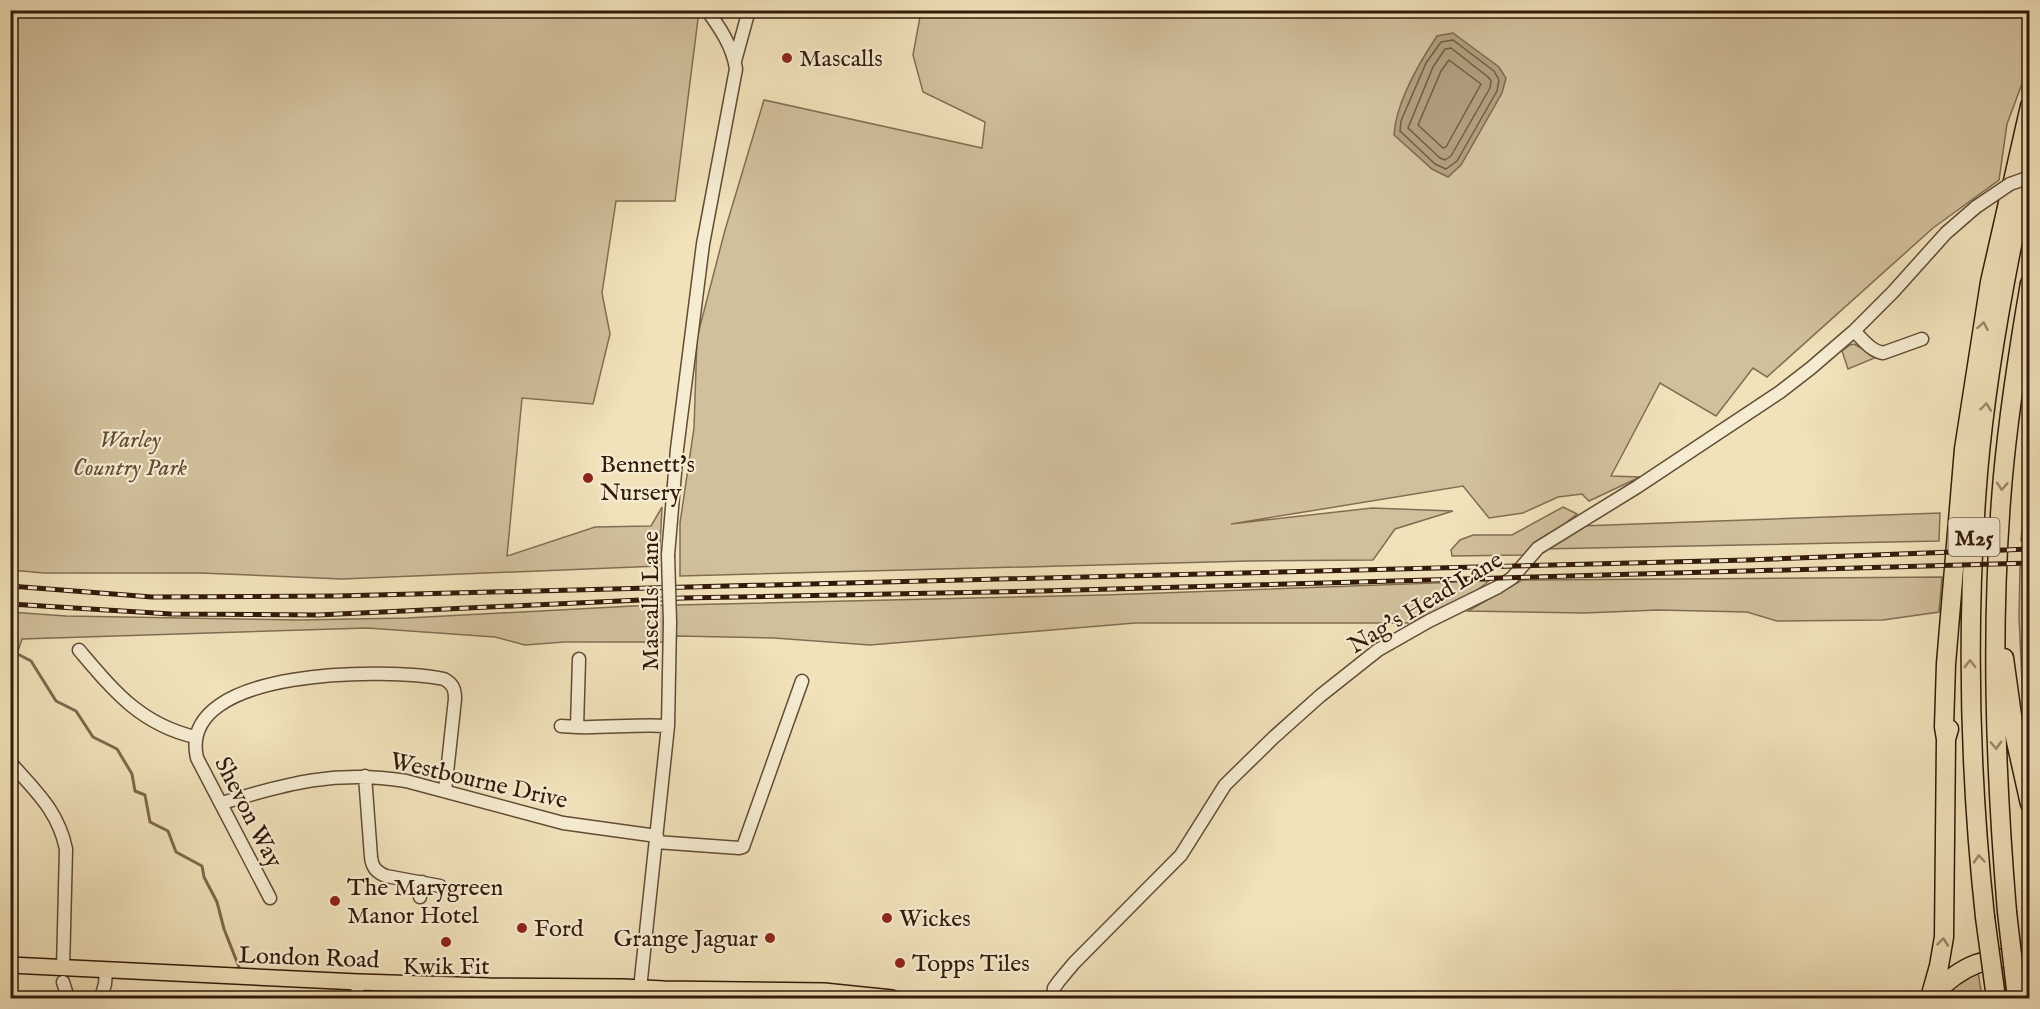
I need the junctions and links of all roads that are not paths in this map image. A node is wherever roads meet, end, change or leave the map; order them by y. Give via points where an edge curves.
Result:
1 (707, 10) edge
2 (749, 10) edge
3 (744, 26) junction
4 (723, 33) junction
5 (735, 61) junction
6 (2030, 106) edge
7 (2030, 160) edge
8 (2030, 177) edge
9 (2030, 283) edge
10 (1854, 331) junction
11 (1922, 339) dead end
12 (1983, 432) junction
13 (1996, 624) junction
14 (79, 650) dead end
15 (579, 659) dead end
16 (802, 681) dead end
17 (561, 726) dead end
18 (668, 726) junction
19 (577, 727) junction
20 (195, 737) junction
21 (1947, 739) junction
22 (10, 762) edge
23 (365, 776) junction
24 (445, 791) junction
25 (222, 803) junction
26 (2030, 804) edge
27 (656, 839) junction
28 (422, 882) junction
29 (440, 886) dead end
30 (420, 897) dead end
31 (270, 898) dead end
32 (2030, 957) edge
33 (10, 965) edge
34 (106, 971) junction
35 (63, 976) junction
36 (358, 982) junction
37 (640, 993) edge
38 (68, 999) edge
39 (101, 999) edge
40 (357, 999) edge
41 (892, 999) edge
42 (1053, 999) edge
43 (1930, 999) edge
44 (1996, 999) edge
45 (2018, 999) edge

1 - 4 street, Mascalls Lane
2 - 3 street
3 - 4 street
3 - 5 street
4 - 5 street, Mascalls Lane
5 - 18 street, Mascalls Lane, bridge via 733,94 700,267 677,449 668,555
21 -> 6 highway, M25 via 1946,664 1964,449 1990,282
12 -> 7 highway, M25 via 2002,298
8 - 10 street, Nag's Head Lane, bridge via 2001,190 1946,232
9 -> 13 highway, M25 via 2003,475
10 - 11 street via 1883,353
10 - 42 street, Nag's Head Lane via 1780,392 1538,548 1512,578 1377,650 1320,696 1225,785 1181,855 1074,963 1054,988
12 - 21 highway, M25 via 1964,528
44 -> 12 highway, M25, bridge via 1974,789 1970,686 1974,539
13 - 26 highway, M25
13 -> 45 highway, M25, bridge via 1998,780 2007,912
14 - 20 street via 114,692 142,716
15 - 19 street
16 - 27 street, Westbourne Drive via 743,847
17 - 19 street
18 - 19 street
18 - 27 street, Mascalls Lane
20 - 24 street, Shevon Way via 204,719 218,706 257,688 342,674 444,679 455,690
20 - 25 street, Shevon Way via 197,758
43 -> 21 highway, M25 via 1944,938
22 - 35 street via 56,816 63,835
23 - 24 street, Westbourne Drive
23 - 25 street, Westbourne Drive via 308,780
23 - 28 street via 373,867 386,876
24 - 27 street, Westbourne Drive via 563,822
25 - 31 street, Shevon Way
27 - 37 street, Mascalls Lane
28 - 29 street
28 - 30 street
32 - 43 highway via 1977,963 1959,971
33 - 35 main road, London Road
34 - 35 main road, London Road
34 - 36 main road, London Road
34 - 39 street
35 - 38 street
36 - 37 main road, London Road
36 - 40 street
37 - 41 main road, London Road via 824,991

